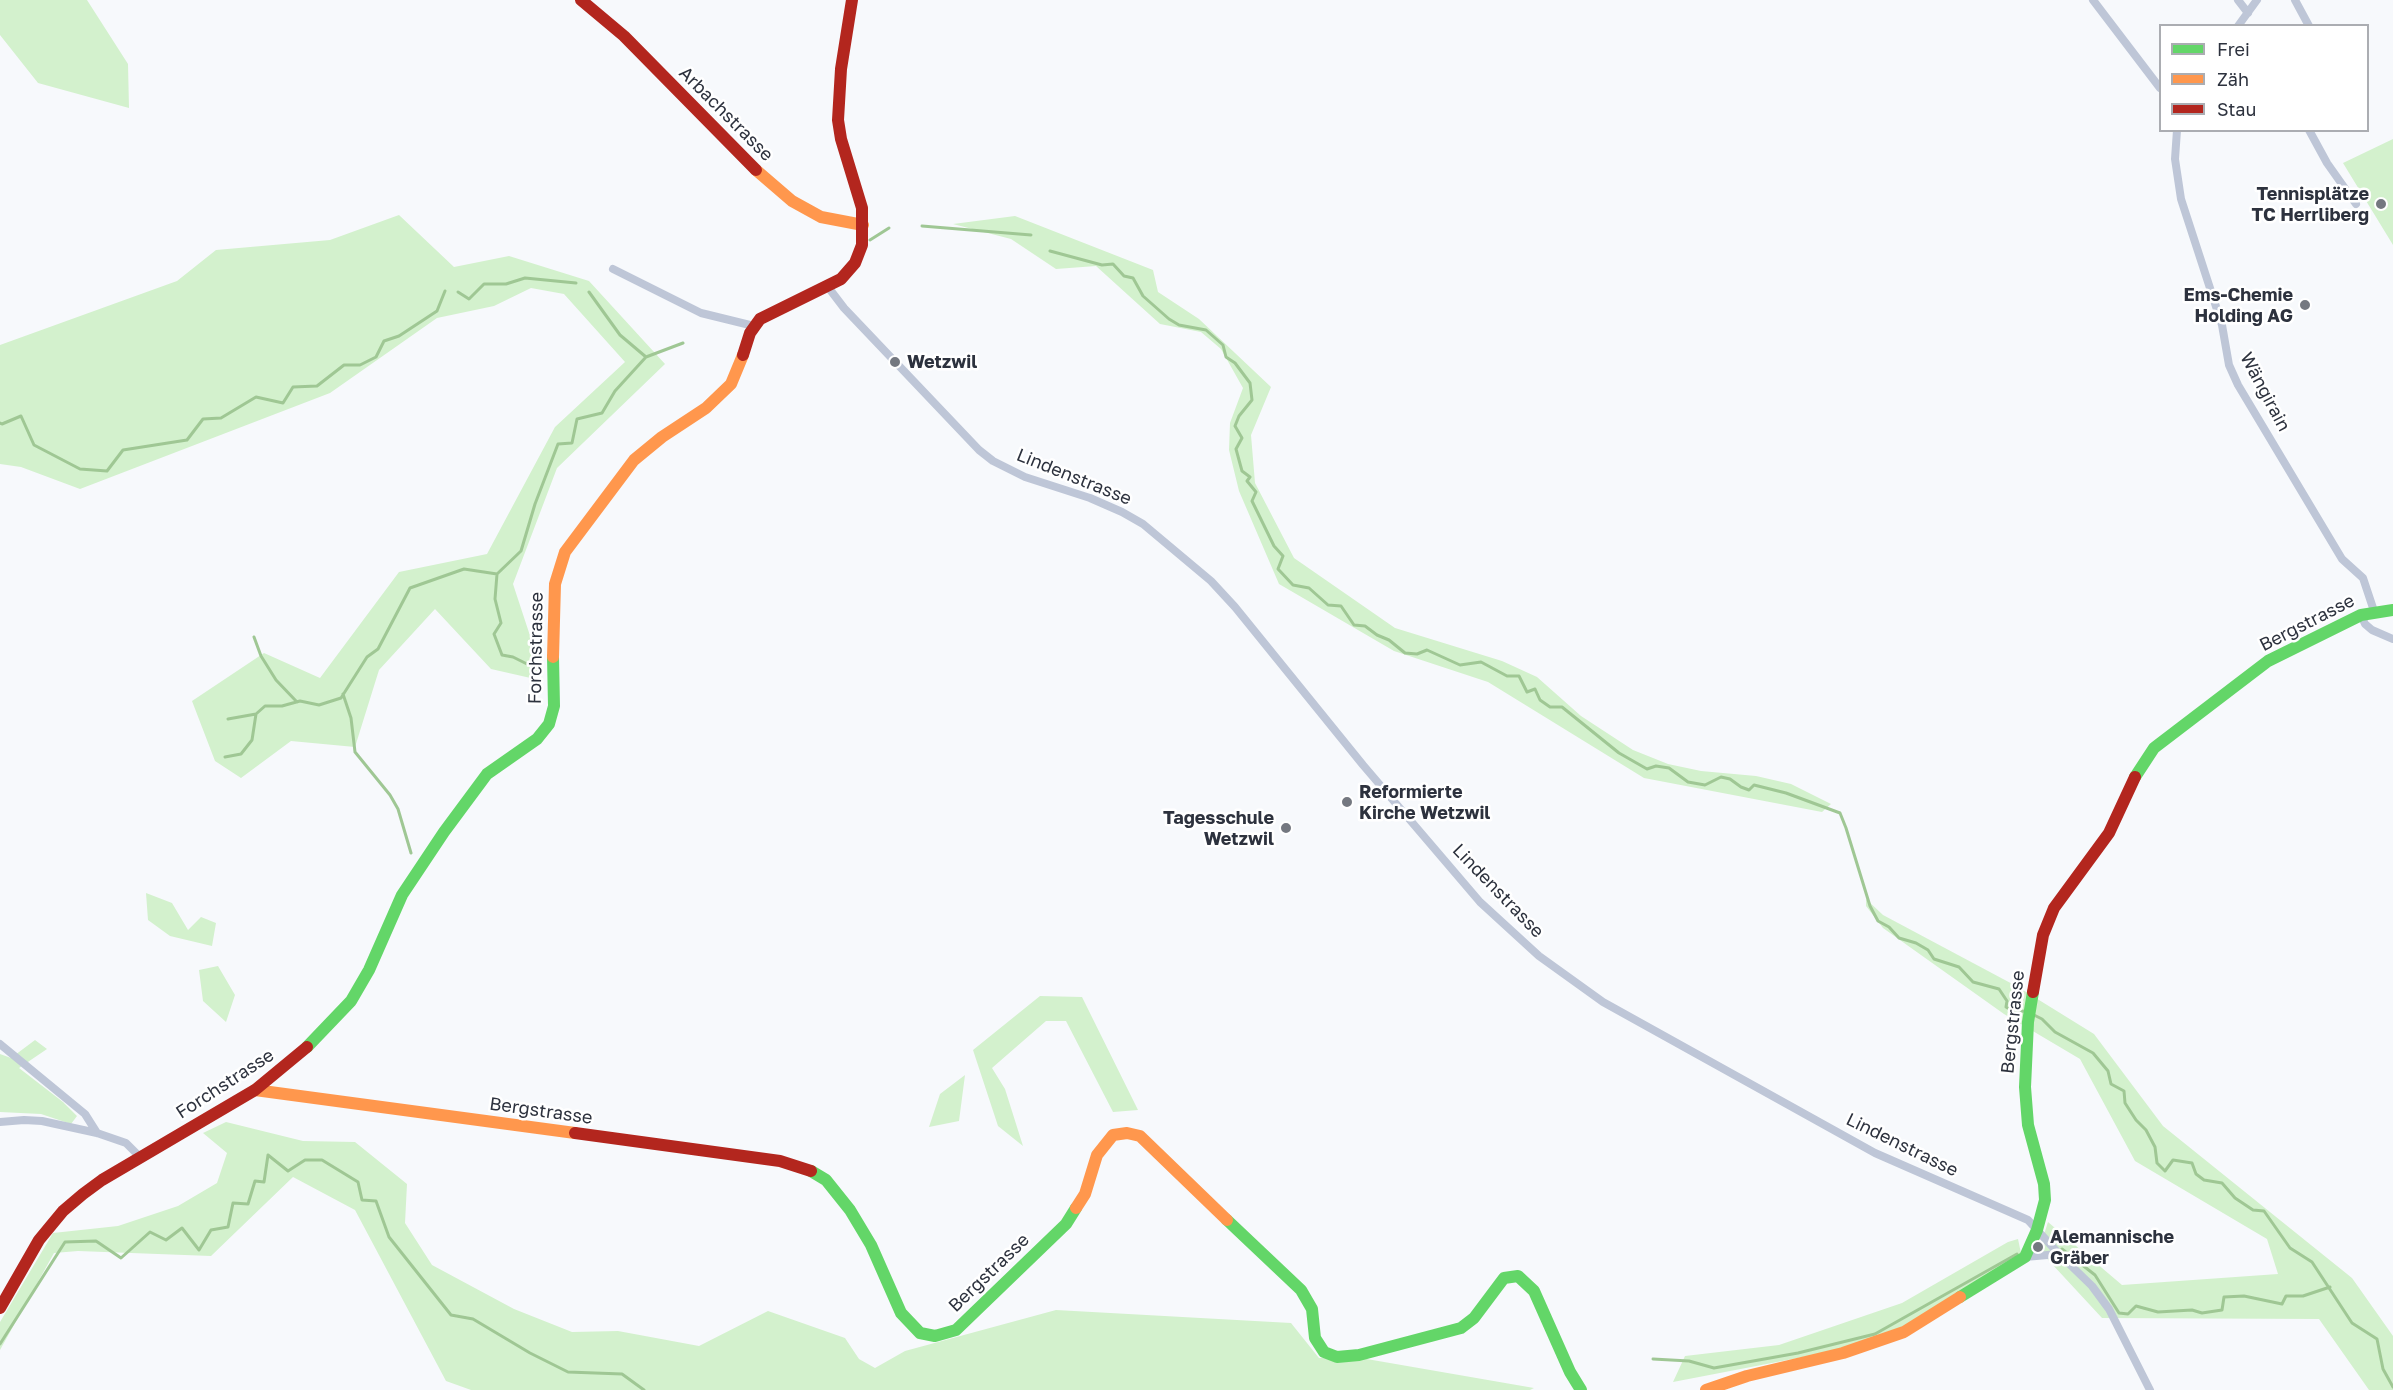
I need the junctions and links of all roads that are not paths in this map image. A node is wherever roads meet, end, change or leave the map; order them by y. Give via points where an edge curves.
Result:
1 (581, 0) edge
2 (852, 0) edge
3 (2093, 0) edge
4 (2238, 0) edge
5 (2258, 0) edge
6 (2295, 0) edge
7 (2248, 13) junction
8 (2242, 24) edge
9 (2308, 24) edge
10 (2159, 87) edge
11 (2177, 132) edge
12 (2310, 132) edge
13 (2356, 204) dead end
14 (862, 225) junction
15 (613, 268) dead end
16 (828, 287) junction
17 (754, 326) junction
18 (2393, 610) edge
19 (2374, 611) junction
20 (2361, 615) junction
21 (2393, 639) edge
22 (0, 1044) edge
23 (255, 1090) junction
24 (0, 1122) edge
25 (98, 1133) junction
26 (137, 1153) junction
27 (2037, 1230) junction
28 (2059, 1254) junction
29 (2025, 1257) junction
30 (0, 1308) edge
31 (1581, 1390) edge
32 (1706, 1390) edge
33 (2150, 1390) edge

1 - 14 street, Arbachstrasse via 624,36 765,180 821,217
2 - 14 street via 838,120 859,195
3 - 10 street
4 - 7 street
5 - 7 street
6 - 9 street
7 - 8 street
11 - 19 street, Wängirain via 2175,159 2181,199 2222,325 2229,365 2342,559 2363,578
12 - 13 street
14 - 16 street via 858,257 848,272
15 - 17 street via 701,313
16 - 17 street via 767,314
16 - 27 street, Lindenstrasse via 993,461 1025,477 1122,512 1143,524 1204,574 1480,902 1567,979 1875,1153 2028,1220
17 - 23 street, Forchstrasse via 731,384 706,408 634,460 585,521 566,552 555,584 554,706 546,729 487,774 444,831 402,895 351,1001 309,1046
18 - 19 street, Bergstrasse
19 - 20 street, Bergstrasse
20 - 21 street via 2372,630
20 - 27 street, Bergstrasse via 2268,661 2154,748 2135,776 2109,833 2054,908 2043,934 2028,1022 2027,1116 2045,1200
22 - 25 street via 85,1114
23 - 26 street, Forchstrasse
23 - 31 street, Bergstrasse via 780,1161 808,1169 826,1180 850,1210 871,1245 901,1313 920,1333 936,1336 956,1330 1065,1224 1085,1194 1097,1155 1113,1135 1127,1133 1140,1136 1301,1290 1312,1310 1315,1338 1324,1352 1337,1357 1359,1355 1461,1328 1474,1318 1504,1278 1518,1276 1534,1291
24 - 25 street via 42,1121
25 - 26 street via 123,1141
26 - 30 street, Forchstrasse via 63,1211 39,1240
27 - 28 street, Lindenstrasse
27 - 29 street, Bergstrasse
28 - 29 street
28 - 33 street, Lindenstrasse via 2109,1309
29 - 32 street via 1904,1332 1843,1353

